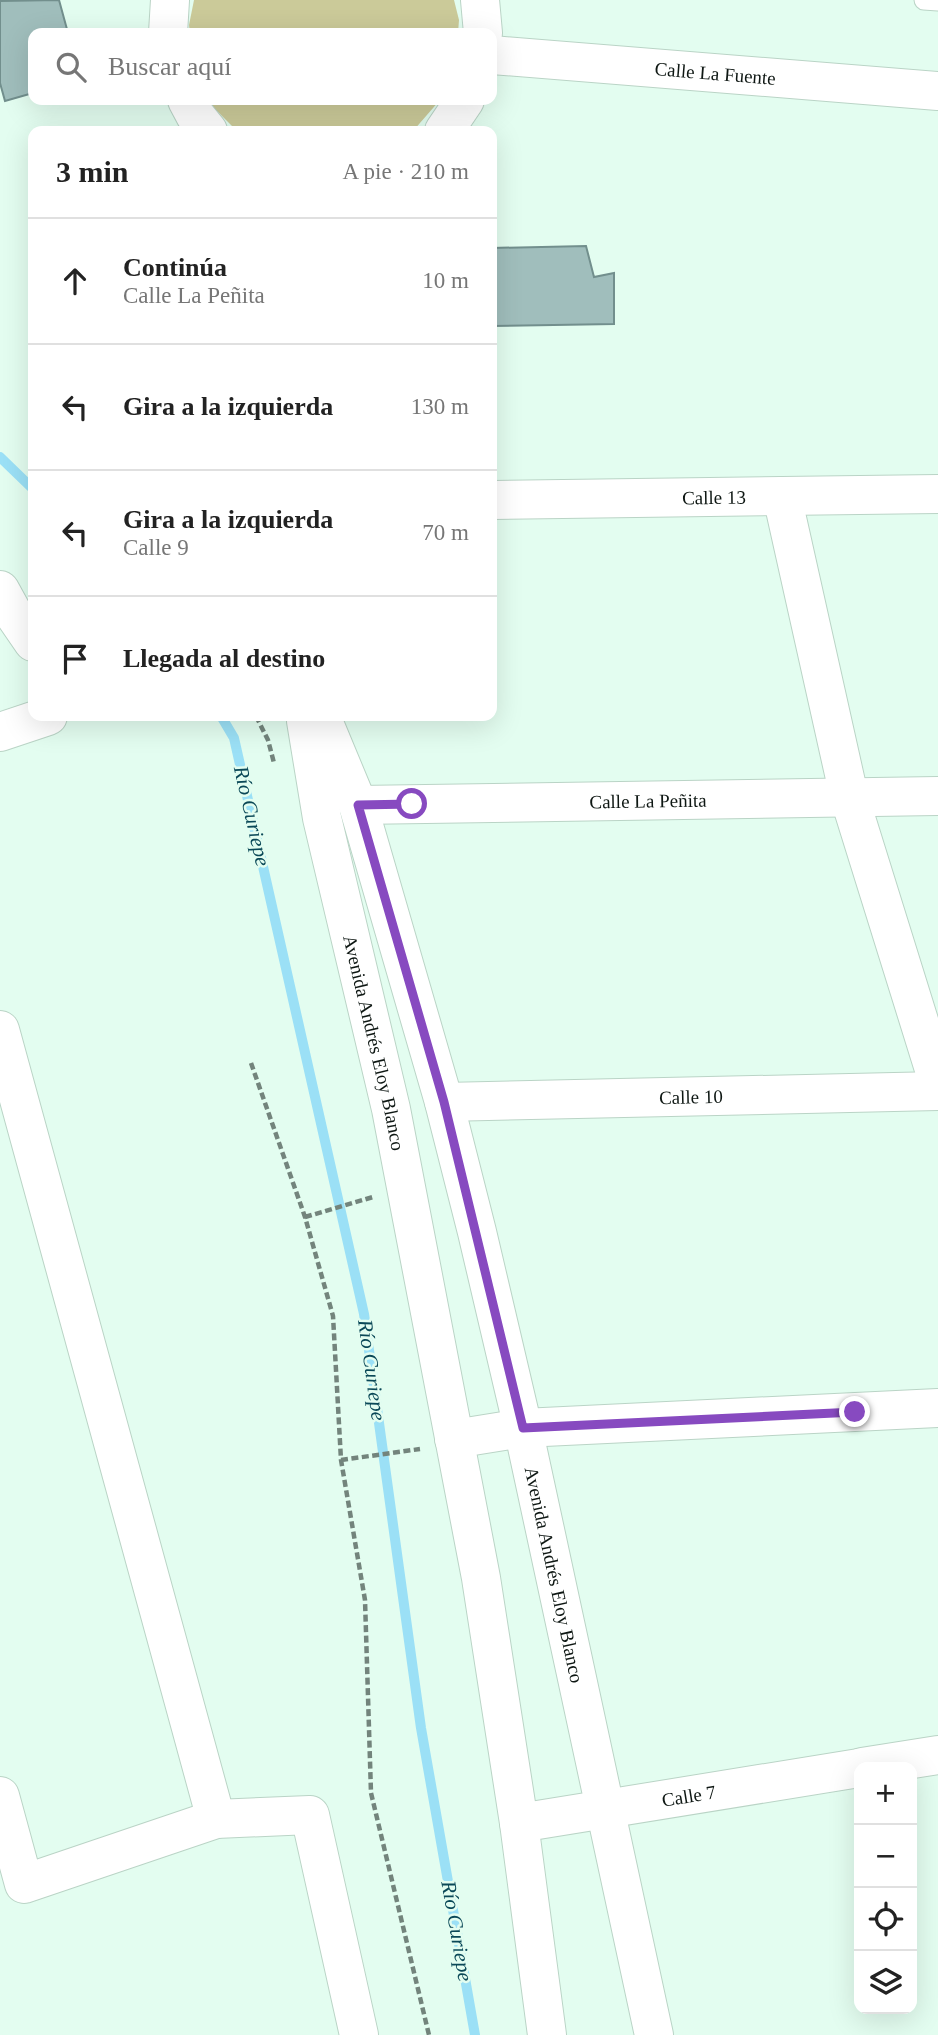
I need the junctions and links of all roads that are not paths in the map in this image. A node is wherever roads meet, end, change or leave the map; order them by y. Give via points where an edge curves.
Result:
1 (480, 0) edge
2 (924, 0) edge
3 (938, 1) edge
4 (483, 28) edge
5 (497, 55) edge
6 (938, 91) edge
7 (185, 105) edge
8 (188, 105) edge
9 (187, 126) edge
10 (204, 126) edge
11 (938, 494) edge
12 (782, 496) junction
13 (497, 500) edge
14 (0, 590) edge
15 (28, 635) edge
16 (33, 721) edge
17 (307, 721) edge
18 (323, 721) edge
19 (0, 732) edge
20 (849, 796) junction
21 (938, 796) edge
22 (358, 805) junction
23 (0, 1030) edge
24 (938, 1082) edge
25 (938, 1091) edge
26 (444, 1102) junction
27 (938, 1408) edge
28 (523, 1428) junction
29 (437, 1444) junction
30 (938, 1755) edge
31 (896, 1762) edge
32 (854, 1769) edge
33 (0, 1796) edge
34 (606, 1807) junction
35 (216, 1819) junction
36 (519, 1823) junction
37 (359, 2035) edge
38 (547, 2035) edge
39 (654, 2035) edge

1 - 4 street
2 - 3 lane
5 - 6 street, Calle La Fuente
7 - 9 street
8 - 10 street
11 - 12 street, Calle 13
12 - 13 street, Calle 13
12 - 20 street
14 - 15 street
16 - 19 street
17 - 29 street, Avenida Andrés Eloy Blanco via 322,818 391,1109
18 - 22 street, Avenida Andrés Eloy Blanco
20 - 21 street, Calle La Peñita
20 - 22 street, Calle La Peñita
20 - 24 street
22 - 26 street, Avenida Andrés Eloy Blanco
23 - 35 street
25 - 26 street, Calle 10
26 - 28 street, Avenida Andrés Eloy Blanco
27 - 28 street
28 - 29 street
28 - 34 street, Avenida Andrés Eloy Blanco
29 - 36 street, Avenida Andrés Eloy Blanco via 481,1578
30 - 31 street, Calle 7
32 - 34 street, Calle 7
33 - 35 street via 24,1884
34 - 36 street, Calle 7
34 - 39 street, Avenida Andrés Eloy Blanco
35 - 37 street via 310,1815
36 - 38 street, Avenida Andrés Eloy Blanco

